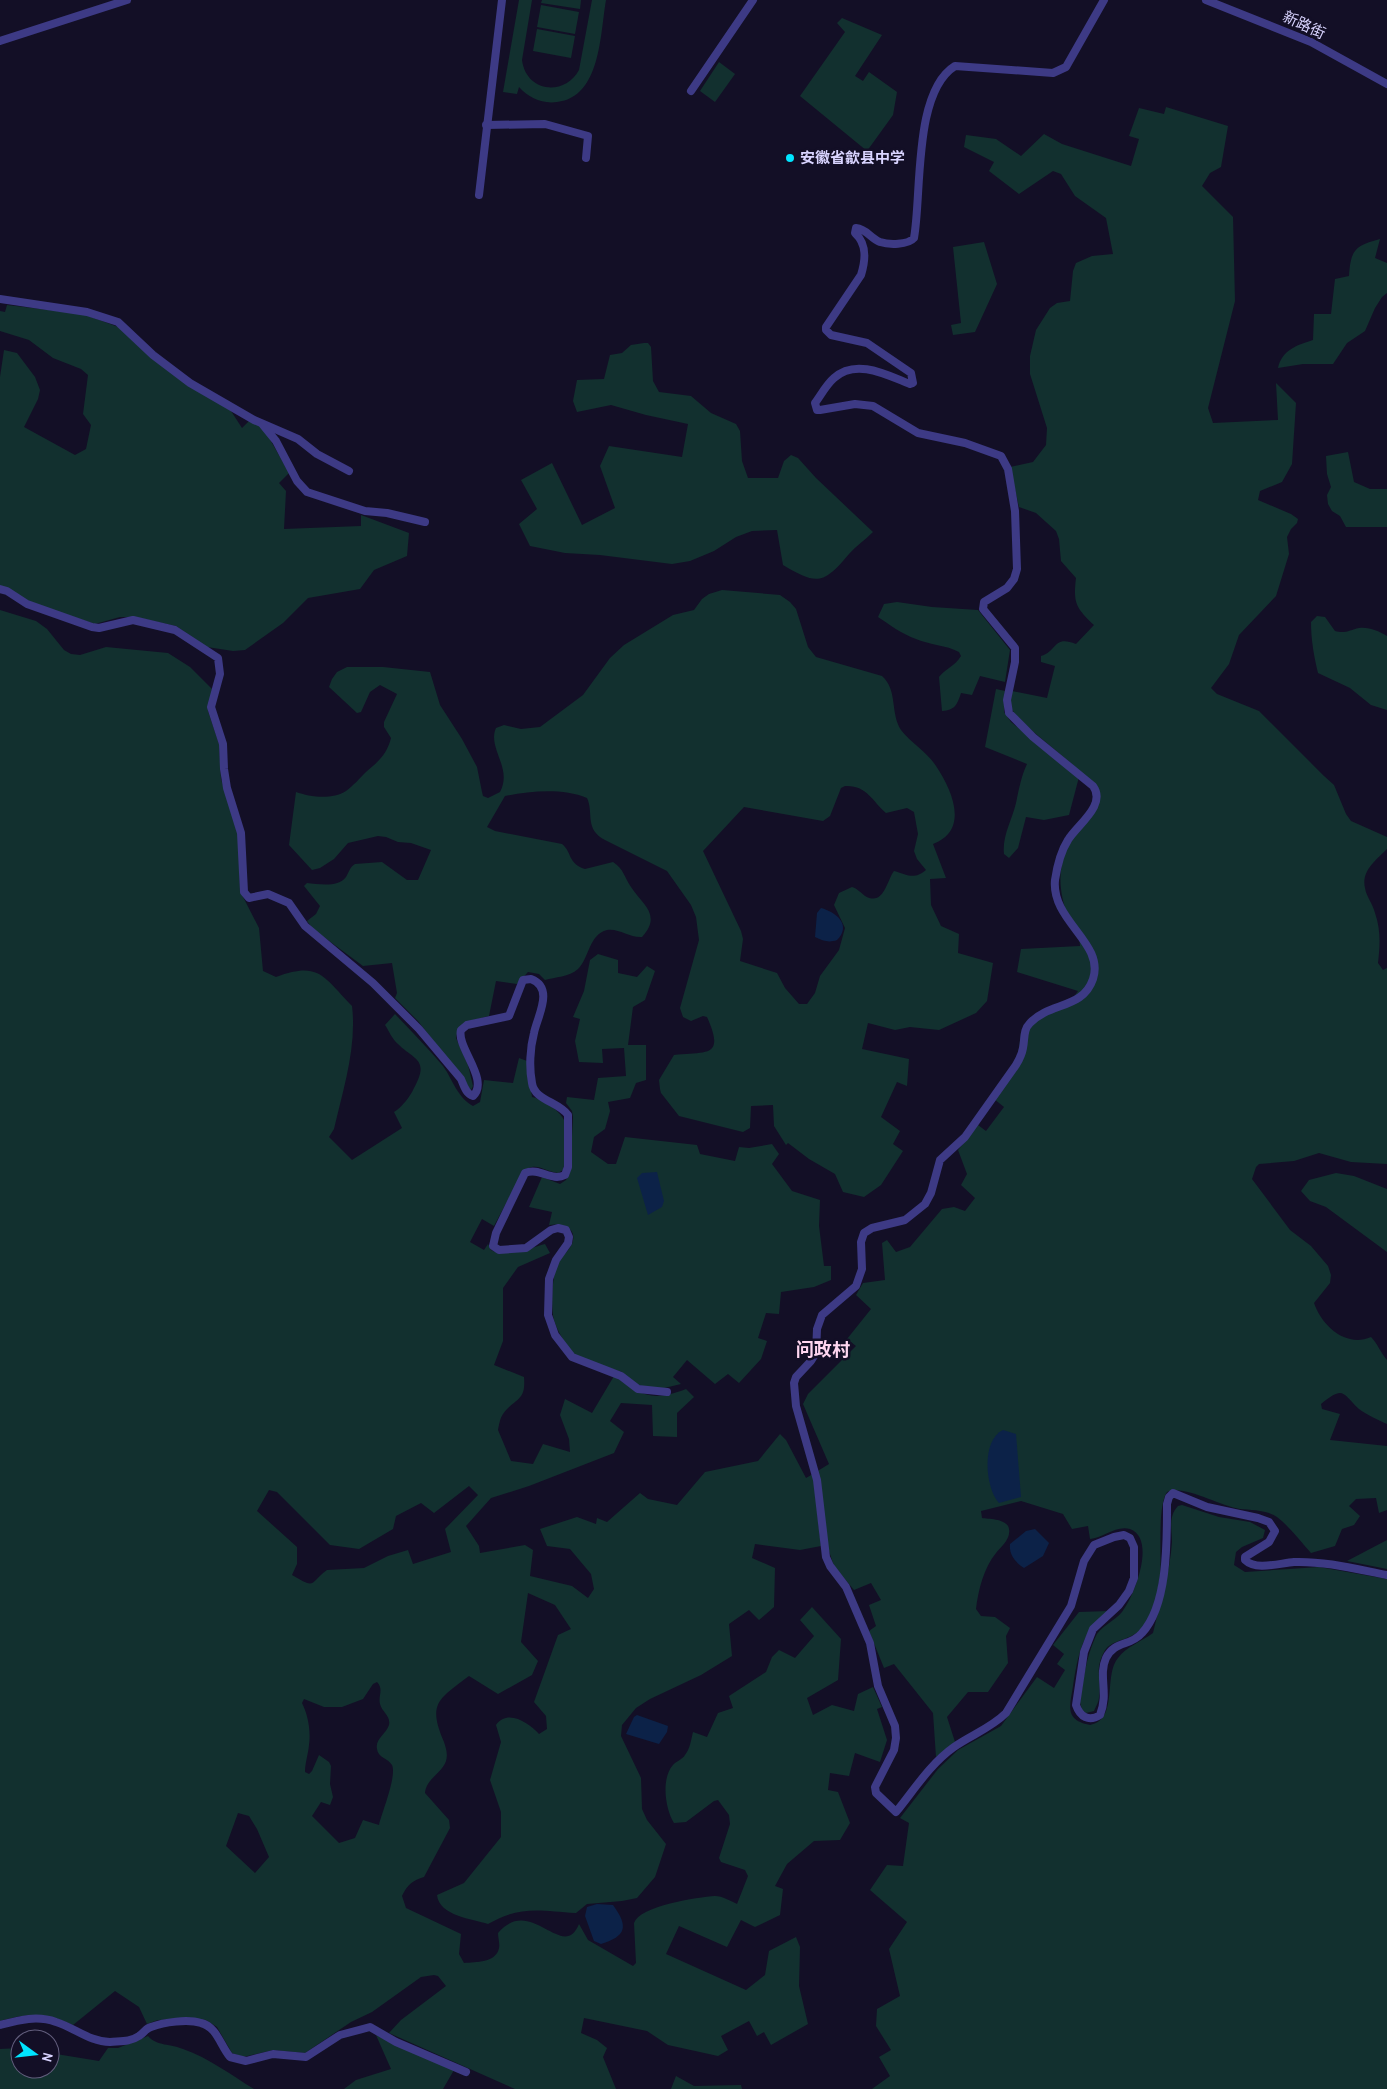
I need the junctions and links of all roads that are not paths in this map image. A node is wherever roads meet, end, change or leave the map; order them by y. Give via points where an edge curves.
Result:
1 (127, 0) edge
2 (502, 0) edge
3 (753, 0) edge
4 (1104, 0) edge
5 (1206, 0) edge
6 (0, 41) edge
7 (1387, 84) edge
8 (691, 91) dead end
9 (486, 125) junction
10 (586, 158) dead end
11 (478, 195) dead end
12 (0, 299) edge
13 (261, 423) junction
14 (349, 471) dead end
15 (425, 522) dead end
16 (0, 589) edge
17 (667, 1392) dead end
18 (1387, 1575) edge
19 (0, 2025) edge
20 (466, 2072) dead end

1 - 6 street
2 - 9 street
3 - 8 street
4 - 18 street via 1069,62 1061,70 1053,73 955,66 947,73 932,98 921,147 914,238 902,244 879,242 867,231 856,228 855,233 864,245 863,268 826,327 831,335 873,346 911,374 913,383 870,369 850,370 833,379 815,407 820,410 855,404 873,406 918,433 965,442 1001,456 1008,469 1015,511 1016,569 1009,586 984,602 983,608 1015,648 1007,707 1011,716 1033,737 1093,786 1097,796 1094,809 1066,841 1055,884 1064,916 1080,933 1092,954 1094,974 1090,986 1082,997 1045,1012 1026,1028 1016,1065 965,1137 940,1160 925,1204 905,1220 872,1228 864,1234 861,1242 862,1269 856,1286 822,1315 816,1329 816,1353 794,1383 796,1406 816,1480 826,1557 846,1587 870,1642 878,1686 895,1726 894,1750 875,1787 876,1793 896,1812 949,1750 1006,1713 1071,1606 1084,1561 1094,1545 1124,1535 1130,1538 1134,1547 1134,1578 1119,1605 1092,1629 1084,1652 1076,1705 1082,1716 1089,1719 1100,1715 1105,1696 1103,1670 1110,1652 1114,1647 1138,1638 1154,1617 1165,1562 1167,1504 1174,1494 1207,1507 1272,1524 1275,1531 1271,1540 1245,1557 1250,1564 1314,1563
5 - 7 street, 新路街 via 1311,42
9 - 10 street via 545,124 588,136
9 - 11 street
12 - 13 street via 87,312 118,322 171,370
13 - 14 street via 298,438 317,454
13 - 15 street via 276,441 297,482 307,492 365,511 387,512
16 - 17 street via 27,604 92,627 133,620 175,630 216,656 221,668 211,707 223,744 227,788 241,833 244,892 249,898 268,894 290,903 305,926 373,983 419,1029 461,1080 470,1096 476,1092 477,1081 468,1052 460,1041 461,1030 467,1025 509,1016 523,980 531,979 538,983 544,1001 532,1040 532,1084 536,1093 568,1115 568,1167 566,1175 558,1178 536,1170 525,1173 493,1246 499,1250 526,1248 550,1230 566,1230 568,1242 549,1279 548,1315 555,1335 572,1357 621,1376 638,1389
19 - 20 street via 40,2018 89,2038 114,2042 129,2041 159,2024 199,2022 214,2030 230,2057 243,2061 273,2054 306,2056 340,2035 370,2026 396,2042

